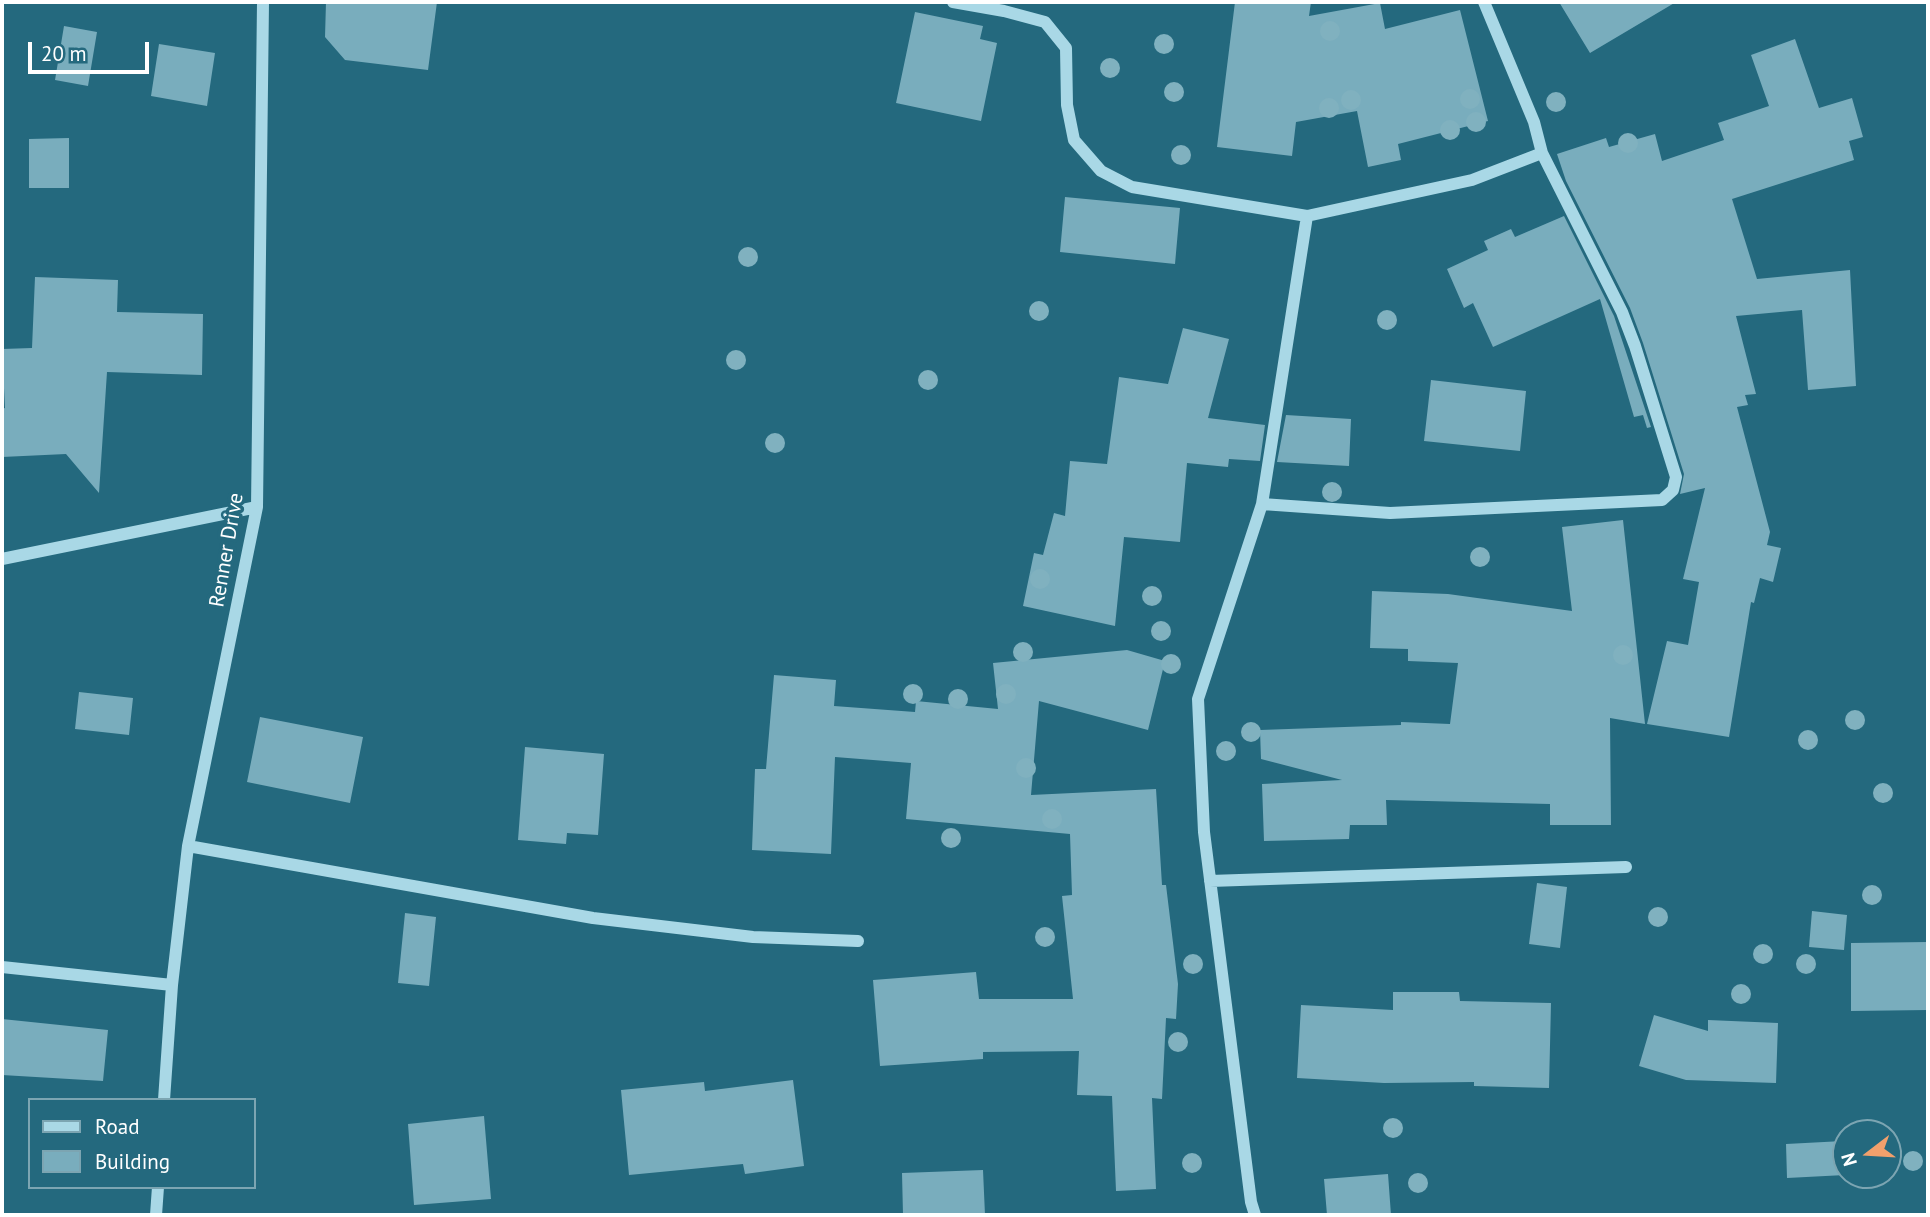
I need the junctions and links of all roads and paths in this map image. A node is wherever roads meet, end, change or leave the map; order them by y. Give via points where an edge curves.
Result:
1 (263, 2) edge
2 (953, 2) edge
3 (1484, 2) edge
4 (1542, 153) junction
5 (1307, 216) junction
6 (1262, 504) junction
7 (257, 507) junction
8 (2, 559) edge
9 (187, 846) junction
10 (1626, 867) dead end
11 (1210, 881) junction
12 (858, 941) dead end
13 (2, 967) edge
14 (172, 985) junction
15 (164, 1098) edge
16 (158, 1189) edge
17 (156, 1215) edge
18 (1255, 1215) edge

1 - 7 street, Renner Drive
2 - 5 street via 1045,22 1066,48 1067,105 1074,140 1101,171 1132,187
3 - 4 street
4 - 5 street via 1472,180
4 - 6 street via 1626,324 1676,477 1672,490 1662,500 1390,513
5 - 6 street
6 - 11 street via 1198,699
7 - 8 street
7 - 9 street, Renner Drive
9 - 12 street via 593,918 752,937
9 - 14 street, Renner Drive
10 - 11 street
11 - 18 street
13 - 14 street
14 - 15 street, Renner Drive
16 - 17 street

